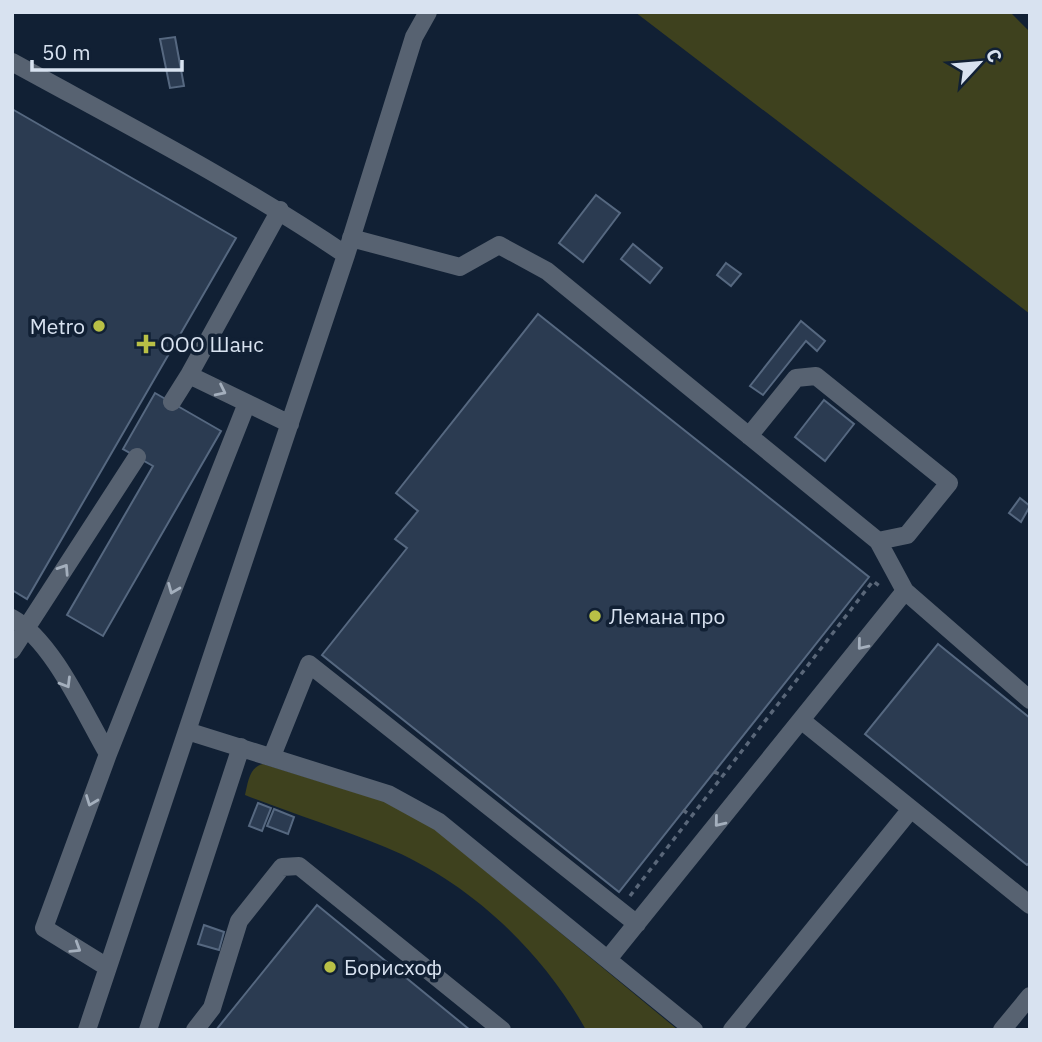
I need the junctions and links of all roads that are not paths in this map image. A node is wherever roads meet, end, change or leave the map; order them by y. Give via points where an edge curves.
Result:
1 (428, 12) edge
2 (12, 62) edge
3 (281, 210) junction
4 (349, 246) junction
5 (189, 375) junction
6 (172, 402) dead end
7 (247, 403) junction
8 (290, 424) junction
9 (749, 436) junction
10 (137, 457) dead end
11 (878, 541) junction
12 (901, 596) junction
13 (20, 622) edge
14 (12, 650) edge
15 (1030, 700) edge
16 (801, 720) junction
17 (187, 731) junction
18 (241, 747) junction
19 (108, 754) junction
20 (272, 756) junction
21 (911, 808) junction
22 (1030, 905) edge
23 (637, 924) junction
24 (608, 959) junction
25 (107, 967) junction
26 (1030, 996) edge
27 (87, 1030) edge
28 (148, 1030) edge
29 (195, 1030) edge
30 (502, 1030) edge
31 (694, 1030) edge
32 (732, 1030) edge
33 (1002, 1030) edge

1 - 4 street via 414,37
2 - 3 street
3 - 4 street
3 - 5 street
4 - 8 street
4 - 9 street via 460,267 499,245 547,271
5 - 6 street
5 -> 7 street
7 - 8 street
7 -> 19 street
8 - 17 street
9 - 11 street
9 - 11 street via 796,378 816,376 949,483 907,535
13 -> 10 street
11 - 12 street
12 - 15 street
12 -> 16 street
13 - 14 street
13 -> 19 street via 54,663
16 - 21 street
16 -> 23 street
17 - 18 street
17 - 25 street
18 - 20 street
18 - 28 street
19 -> 25 street via 44,928
20 - 23 street via 309,664
20 - 24 street via 388,794 439,822
21 - 22 street
21 - 32 street
23 - 24 street
24 - 31 street
25 - 27 street
26 - 33 street
29 - 30 street via 212,1008 239,921 282,867 299,866

